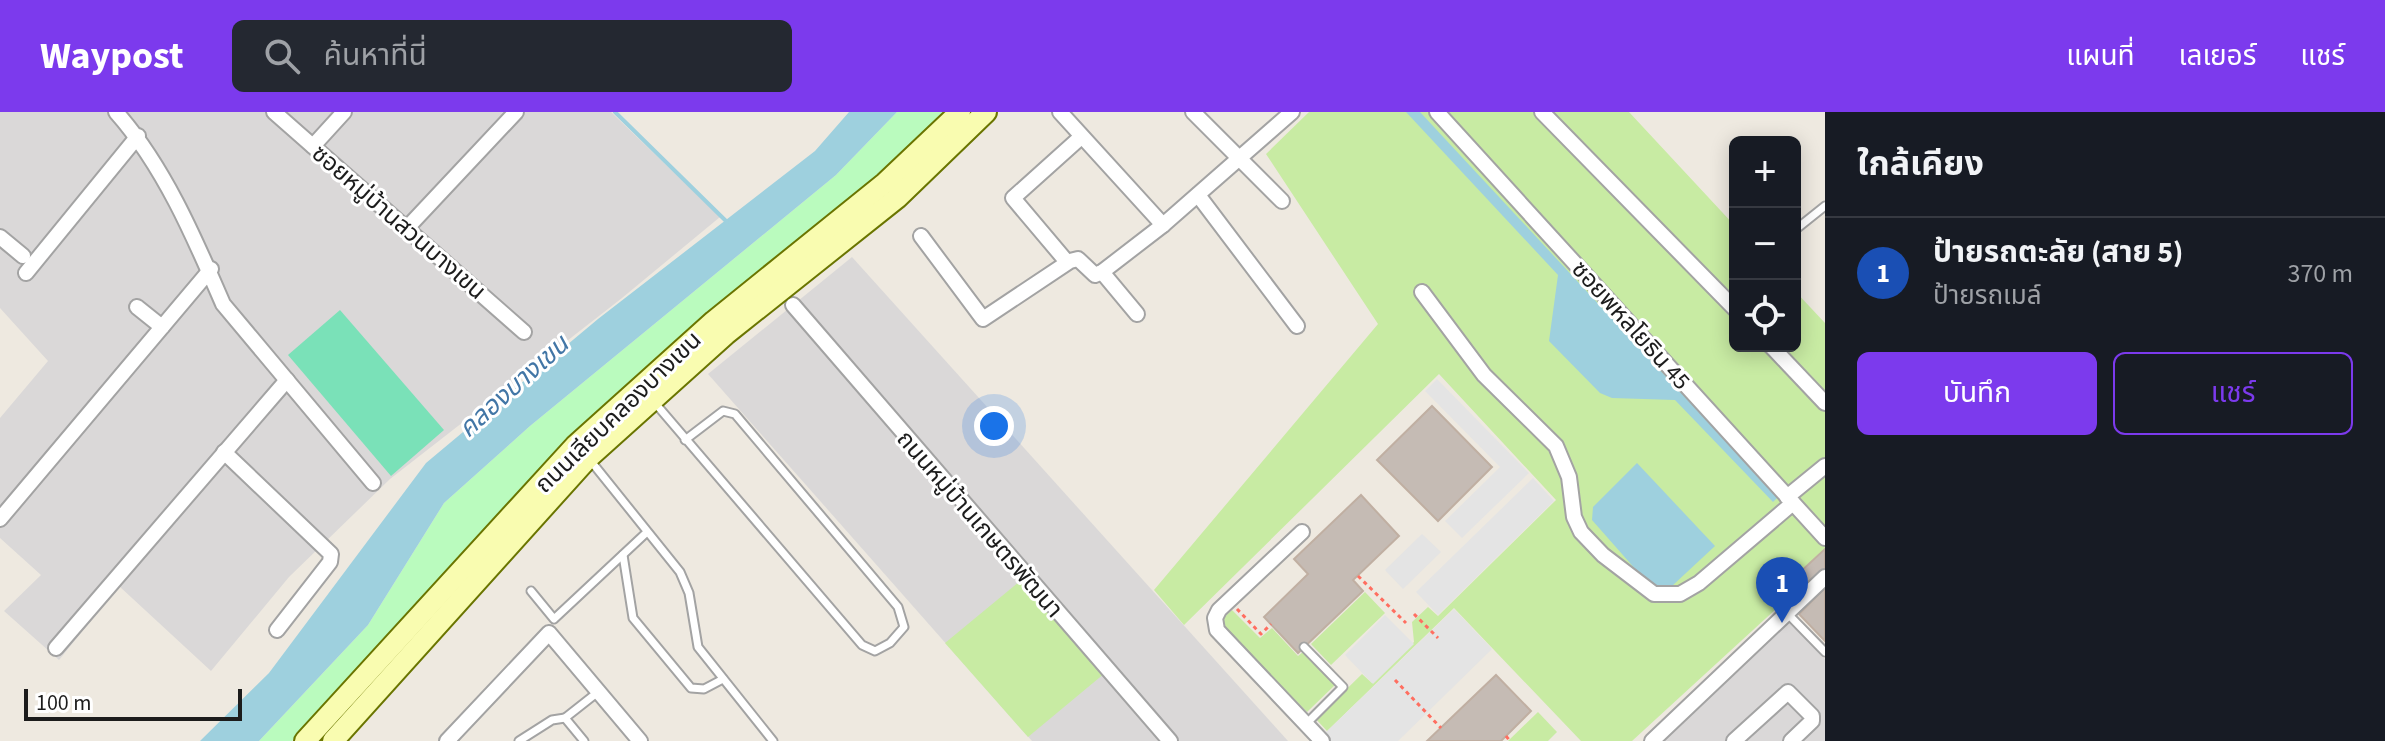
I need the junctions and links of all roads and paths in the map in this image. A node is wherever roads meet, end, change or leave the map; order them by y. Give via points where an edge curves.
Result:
1 (116, 112) edge
2 (274, 112) edge
3 (344, 112) edge
4 (516, 112) edge
5 (960, 112) edge
6 (986, 112) edge
7 (1060, 112) edge
8 (1193, 112) edge
9 (1292, 112) edge
10 (1437, 112) edge
11 (1542, 112) edge
12 (138, 136) junction
13 (1081, 137) junction
14 (313, 146) junction
15 (1240, 159) junction
16 (1198, 195) junction
17 (1282, 201) dead end
18 (1825, 206) edge
19 (1163, 225) junction
20 (1801, 225) edge
21 (408, 227) junction
22 (921, 236) dead end
23 (0, 237) edge
24 (23, 256) dead end
25 (1067, 262) junction
26 (211, 269) junction
27 (1102, 272) junction
28 (26, 273) dead end
29 (1422, 292) dead end
30 (1729, 303) edge
31 (793, 305) dead end
32 (137, 307) dead end
33 (1137, 314) dead end
34 (1297, 326) dead end
35 (162, 327) junction
36 (524, 332) dead end
37 (1777, 352) edge
38 (287, 380) junction
39 (646, 393) junction
40 (1825, 403) edge
41 (685, 440) junction
42 (224, 452) junction
43 (588, 458) junction
44 (1825, 466) edge
45 (373, 483) dead end
46 (1790, 500) junction
47 (0, 519) edge
48 (1302, 532) dead end
49 (646, 533) junction
50 (1825, 538) edge
51 (623, 555) junction
52 (1358, 576) dead end
53 (1825, 577) edge
54 (531, 591) dead end
55 (1228, 601) junction
56 (1787, 613) junction
57 (1414, 614) dead end
58 (1406, 623) dead end
59 (1271, 624) dead end
60 (277, 630) dead end
61 (1438, 638) dead end
62 (1304, 647) dead end
63 (56, 648) dead end
64 (1825, 652) edge
65 (723, 679) junction
66 (1395, 680) dead end
67 (598, 692) junction
68 (565, 718) junction
69 (1306, 724) junction
70 (1441, 728) dead end
71 (1506, 736) dead end
72 (305, 741) edge
73 (333, 741) edge
74 (447, 741) edge
75 (519, 741) edge
76 (584, 741) edge
77 (640, 741) edge
78 (773, 741) edge
79 (1170, 741) edge
80 (1322, 741) edge
81 (1510, 741) edge
82 (1652, 741) edge
83 (1734, 741) edge
84 (1791, 741) edge

1 - 12 street
2 - 14 street, ซอยหมู่บ้านสวนบางเขน
3 - 14 street
4 - 21 street
5 - 39 main road, ถนนเลียบคลองบางเขน via 885,183 714,321
6 - 39 main road, ถนนเลียบคลองบางเขน via 897,198
7 - 13 street
8 - 15 street
9 - 15 street
10 - 46 street, ซอยพหลโยธิน 45
11 - 30 street
12 - 26 street
12 - 28 street
13 - 19 street
13 - 25 street via 1013,198
14 - 21 street, ซอยหมู่บ้านสวนบางเขน
15 - 16 street
15 - 17 street
16 - 19 street
16 - 34 street
18 - 20 lane
19 - 27 street
21 - 36 street, ซอยหมู่บ้านสวนบางเขน
22 - 25 street via 983,319
23 - 24 street
25 - 27 street via 1078,259 1095,275
26 - 35 street
26 - 38 street via 223,304
27 - 33 street
29 - 46 street via 1484,375 1556,446 1581,532 1654,594 1680,594 1699,583
31 - 79 street, ถนนหมู่บ้านเกษตรพัฒนา
32 - 35 street
35 - 47 street
37 - 40 street
38 - 42 street
38 - 45 street
39 - 41 lane
39 - 43 main road, ถนนเลียบคลองบางเขน
39 - 72 main road, ถนนเลียบคลองบางเขน via 575,446
41 - 41 lane via 723,411 735,414 898,607 904,627 890,643 875,651 862,645
42 - 60 street via 331,554
42 - 63 street
43 - 49 lane
43 - 73 main road, ถนนเลียบคลองบางเขน
44 - 46 street
46 - 50 street, ซอยพหลโยธิน 45
48 - 55 street
49 - 51 lane
49 - 65 lane via 680,572 698,647
51 - 54 lane via 554,619
51 - 65 lane via 633,618 644,634 691,688 704,689
52 - 58 path
53 - 56 street
55 - 59 path via 1261,634
55 - 69 street via 1217,613 1217,630
56 - 64 lane
56 - 82 street
57 - 61 path
62 - 69 lane via 1343,687
65 - 78 lane
66 - 70 path
67 - 68 lane
67 - 74 street via 549,633
67 - 77 street
68 - 75 lane via 552,720
68 - 76 lane
69 - 80 street
71 - 81 path
83 - 84 street via 1788,692 1812,716

